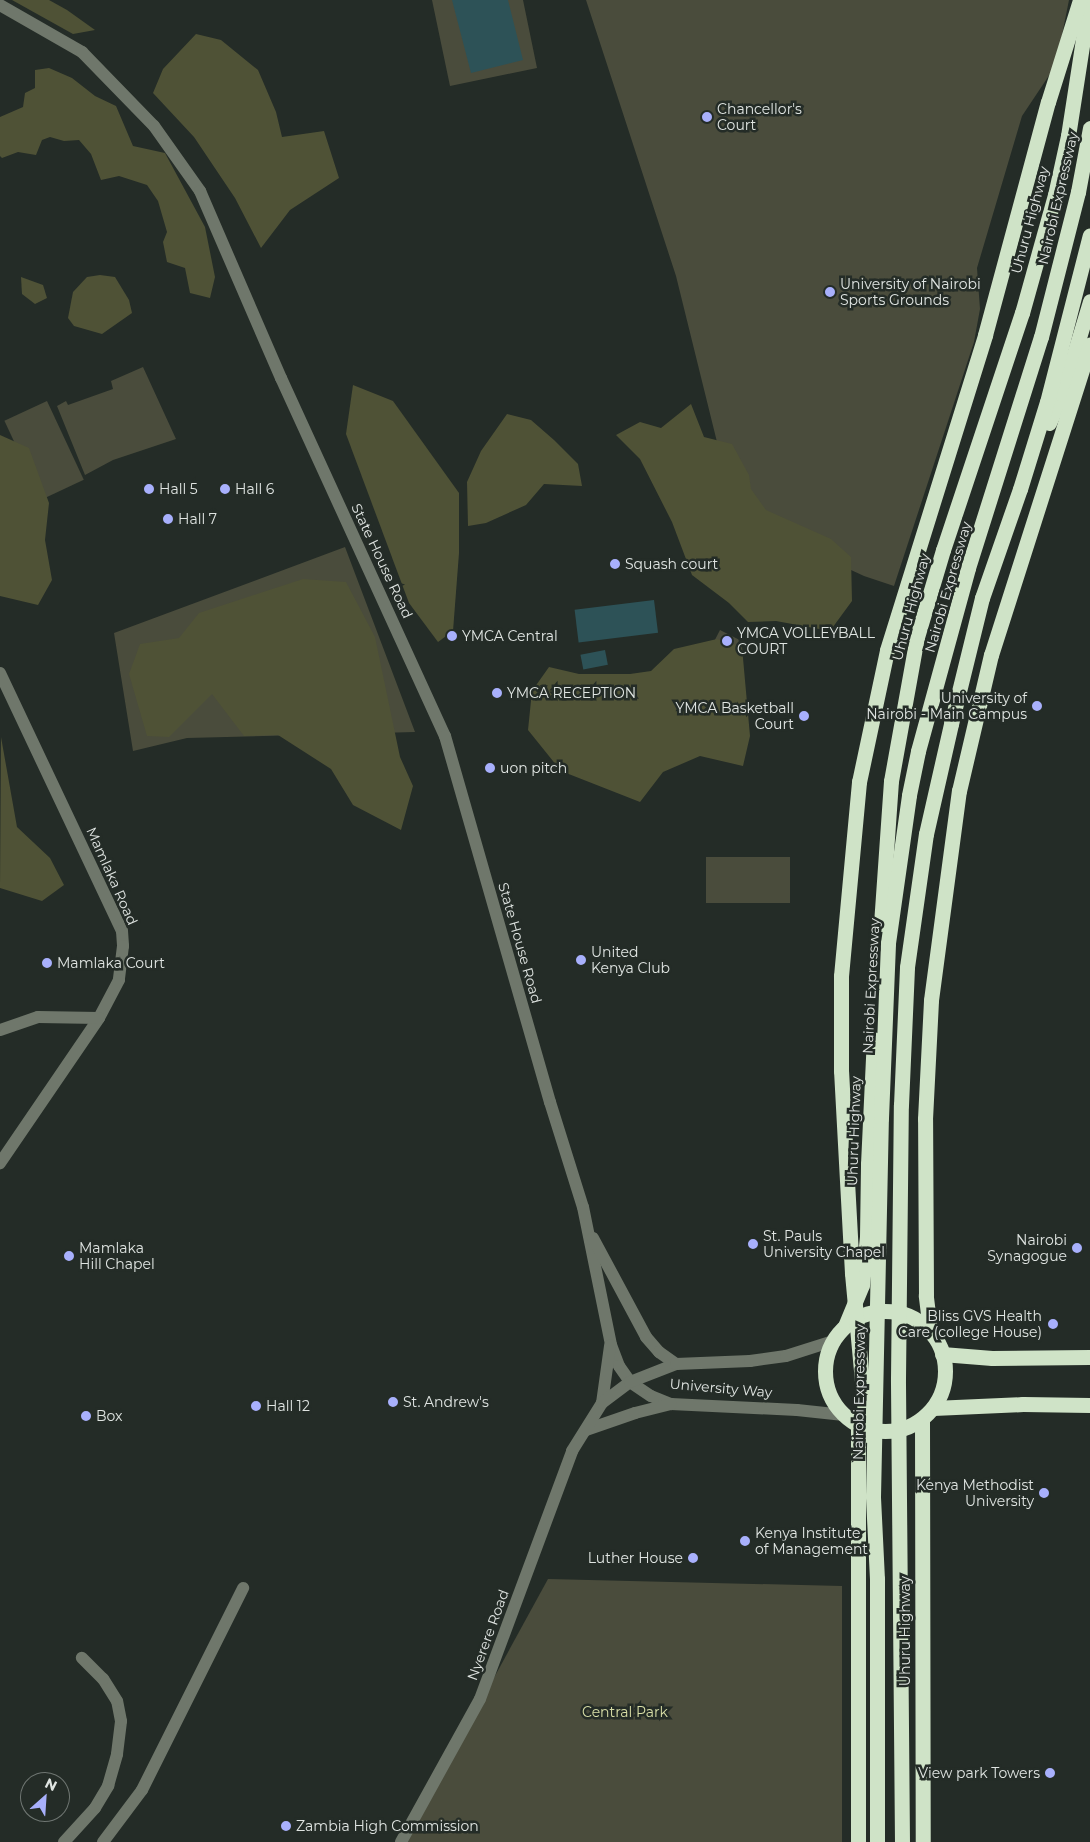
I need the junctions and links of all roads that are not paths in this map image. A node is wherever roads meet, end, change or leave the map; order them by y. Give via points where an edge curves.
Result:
1 (1080, 0) edge
2 (1088, 0) edge
3 (0, 5) edge
4 (1090, 128) edge
5 (1090, 235) edge
6 (1090, 301) edge
7 (1090, 344) edge
8 (1020, 489) junction
9 (0, 673) edge
10 (99, 1018) junction
11 (0, 1030) edge
12 (0, 1163) edge
13 (584, 1220) junction
14 (845, 1326) junction
15 (930, 1330) junction
16 (833, 1341) junction
17 (610, 1345) junction
18 (942, 1354) junction
19 (1090, 1357) edge
20 (676, 1364) junction
21 (630, 1382) junction
22 (602, 1403) junction
23 (671, 1404) junction
24 (1090, 1405) edge
25 (933, 1408) junction
26 (844, 1415) junction
27 (922, 1419) junction
28 (858, 1425) junction
29 (586, 1430) junction
30 (873, 1496) junction
31 (243, 1588) dead end
32 (82, 1658) dead end
33 (64, 1842) edge
34 (103, 1842) edge
35 (401, 1842) edge
36 (858, 1842) edge
37 (878, 1842) edge
38 (902, 1842) edge
39 (923, 1842) edge

1 - 30 highway via 1048,102 985,335 887,650 859,782 840,976 841,1071 851,1264
2 - 14 highway, Uhuru Highway via 1068,136 1055,195 1022,312 917,637 891,781 862,1285
3 - 13 street, State House Road via 82,52 154,126 200,191 281,378 445,736
4 - 30 highway, Nairobi Expressway via 1078,192 1041,337 968,568 909,795 888,943
5 - 8 highway via 1047,402
6 - 8 highway via 1062,394
7 - 15 highway via 991,655 959,790 931,1000 924,1184 926,1295
8 - 38 highway via 982,598 951,724 926,834 907,967 901,1105 898,1370
9 - 10 street, Mamlaka Road via 122,931 119,980
10 - 11 street via 38,1017
10 - 12 street, Mamlaka Road
13 - 17 street, State House Road
13 - 20 street, State House Road via 646,1337
14 - 15 highway via 862,1316 882,1311 902,1314
14 - 16 highway
15 - 18 highway
16 - 20 street, University Way via 786,1356
16 - 26 highway via 826,1356 824,1372 827,1388
17 - 21 street, State House Road
17 - 22 street
18 - 19 highway via 992,1358
18 - 25 highway via 945,1371 942,1390
20 - 21 street, University Way
21 - 22 street, Nyerere Road
21 - 23 street, University Way
22 - 29 street, Nyerere Road
23 - 26 street, University Way
23 - 29 street
24 - 25 highway
25 - 27 highway
26 - 28 highway
27 - 28 highway via 891,1431
27 - 39 highway, Uhuru Highway
28 - 36 highway
29 - 35 street, Nyerere Road via 572,1451 480,1699
30 - 37 highway, Nairobi Expressway via 877,1579
31 - 34 street via 142,1790
32 - 33 street via 108,1686 117,1701 122,1721 118,1754 108,1786 95,1808

